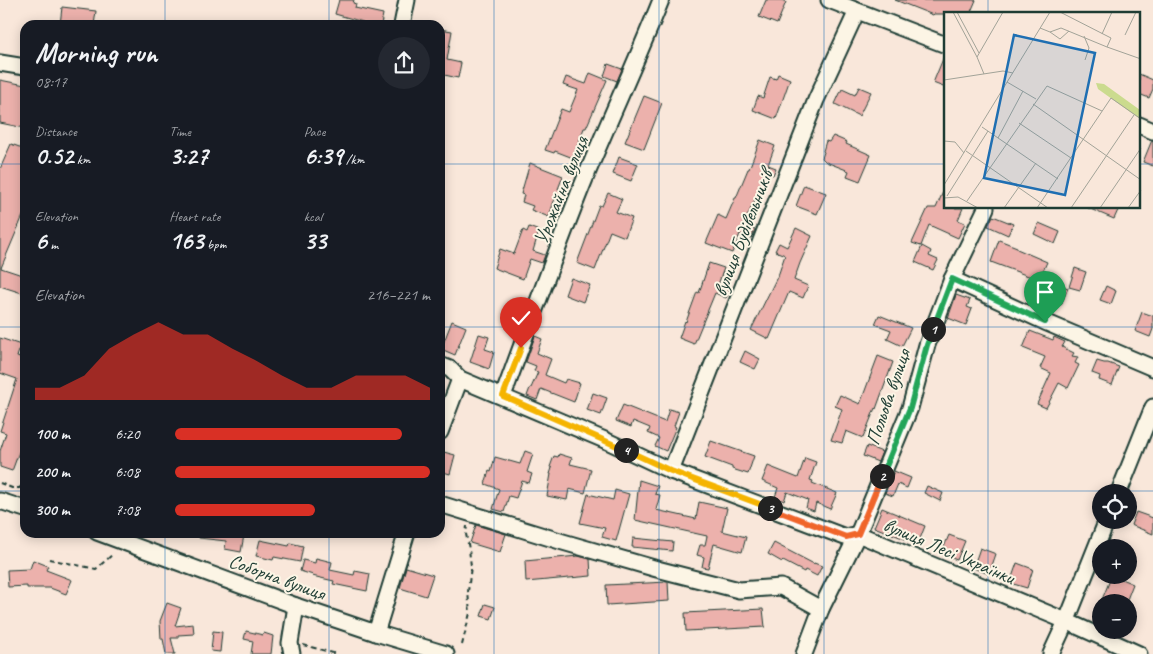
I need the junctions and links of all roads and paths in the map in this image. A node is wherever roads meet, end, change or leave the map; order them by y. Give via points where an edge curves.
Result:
1 (407, 0) edge
2 (660, 0) edge
3 (829, 0) edge
4 (856, 11) junction
5 (403, 20) edge
6 (944, 44) edge
7 (0, 62) edge
8 (20, 66) edge
9 (1140, 125) edge
10 (1153, 131) edge
11 (986, 209) edge
12 (952, 279) junction
13 (445, 367) edge
14 (1153, 368) edge
15 (460, 379) junction
16 (503, 396) junction
17 (1153, 407) edge
18 (445, 419) edge
19 (671, 471) junction
20 (0, 483) edge
21 (1122, 484) edge
22 (20, 488) edge
23 (0, 501) edge
24 (445, 506) edge
25 (20, 507) edge
26 (470, 513) junction
27 (1104, 529) edge
28 (858, 534) junction
29 (112, 538) edge
30 (406, 538) edge
31 (112, 555) dead end
32 (49, 559) dead end
33 (296, 606) junction
34 (821, 609) junction
35 (1066, 621) junction
36 (291, 633) junction
37 (376, 633) junction
38 (462, 645) dead end
39 (292, 654) edge
40 (337, 654) edge
41 (446, 654) edge
42 (804, 654) edge
43 (1051, 654) edge
44 (1139, 654) edge

1 - 5 street
2 - 16 street, Урожайна вулиця via 583,185
3 - 4 street
4 - 6 street
4 - 19 street, вулиця Будівельників via 816,100
7 - 8 street
9 - 10 street
11 - 12 street, Польова вулиця
12 - 14 street
12 - 28 street, Польова вулиця via 927,345 910,408
13 - 15 street, вулиця Лесі Українки
15 - 16 street, вулиця Лесі Українки
15 - 18 street
16 - 19 street, вулиця Лесі Українки
17 - 21 street
19 - 28 street, вулиця Лесі Українки via 846,537
20 - 22 path
23 - 25 street
24 - 26 street
26 - 34 street via 638,564 739,590 781,587
26 - 38 path via 466,534 471,566 470,613
27 - 35 street
28 - 34 street, Польова вулиця
28 - 35 street, вулиця Лесі Українки
29 - 33 street, Соборна вулиця
30 - 37 street
31 - 32 path via 96,568
33 - 36 street
33 - 37 street, Соборна вулиця
34 - 42 street, Польова вулиця
35 - 43 street
35 - 44 street, вулиця Лесі Українки
36 - 39 street
36 - 40 path via 300,644
37 - 41 street, Соборна вулиця

